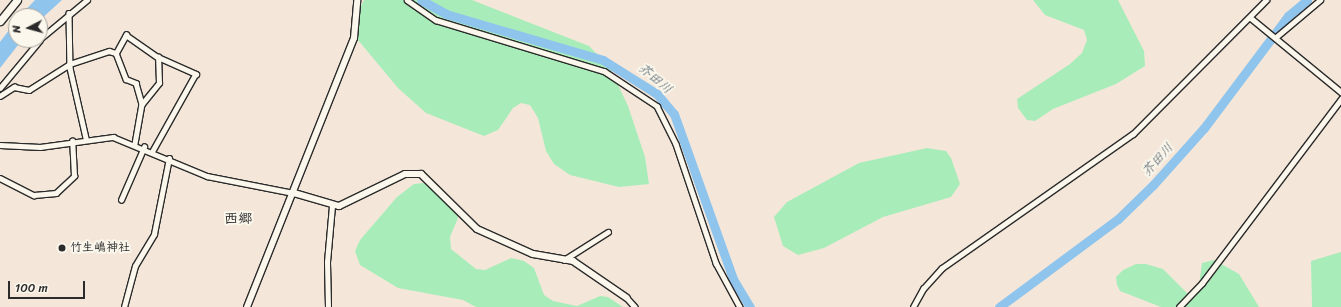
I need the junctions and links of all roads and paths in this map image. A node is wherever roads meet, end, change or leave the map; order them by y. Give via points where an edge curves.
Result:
1 (18, 0) edge
2 (87, 0) edge
3 (357, 0) edge
4 (407, 0) edge
5 (1266, 0) edge
6 (1320, 0) edge
7 (69, 13) junction
8 (1251, 18) junction
9 (0, 21) edge
10 (48, 33) edge
11 (1275, 38) junction
12 (33, 48) edge
13 (116, 53) junction
14 (158, 57) junction
15 (70, 64) junction
16 (0, 88) edge
17 (1341, 92) edge
18 (0, 96) edge
19 (1341, 99) edge
20 (142, 104) junction
21 (86, 138) junction
22 (72, 141) junction
23 (135, 143) junction
24 (0, 145) edge
25 (144, 147) junction
26 (153, 151) junction
27 (169, 158) junction
28 (0, 178) edge
29 (294, 192) junction
30 (121, 200) dead end
31 (332, 206) junction
32 (608, 232) dead end
33 (564, 260) junction
34 (627, 298) joint
35 (124, 307) edge
36 (247, 307) edge
37 (328, 307) edge
38 (635, 307) edge
39 (740, 307) edge
40 (913, 307) edge
41 (1179, 307) edge

1 - 9 main road
2 - 7 street
3 - 29 street via 354,38
4 - 39 street via 436,20 604,71 657,106 676,144 716,263
5 - 8 street
6 - 11 street
7 - 10 street
7 - 15 street
8 - 11 street
8 - 40 street via 1133,134 942,268 923,289
11 - 17 street
12 - 16 street
13 - 14 street via 126,35
13 - 15 street via 109,51
13 - 20 street via 126,80 136,83
14 - 20 street via 159,83
14 - 26 street via 196,74
15 - 18 street via 29,90 14,87
15 - 21 street
19 - 41 street via 1202,283
20 - 23 street
21 - 22 street
21 - 23 street via 113,137
22 - 24 street via 40,147
22 - 28 street via 74,176 56,193 34,196
23 - 25 street
25 - 26 street
25 - 30 street
26 - 27 street
27 - 29 street via 215,178
27 - 35 street via 154,234 135,266
29 - 31 street
29 - 36 street
31 - 33 street via 344,205 406,174 421,174 477,230 532,254
31 - 37 street via 327,262
32 - 33 street
33 - 34 street via 582,267
34 - 38 street

